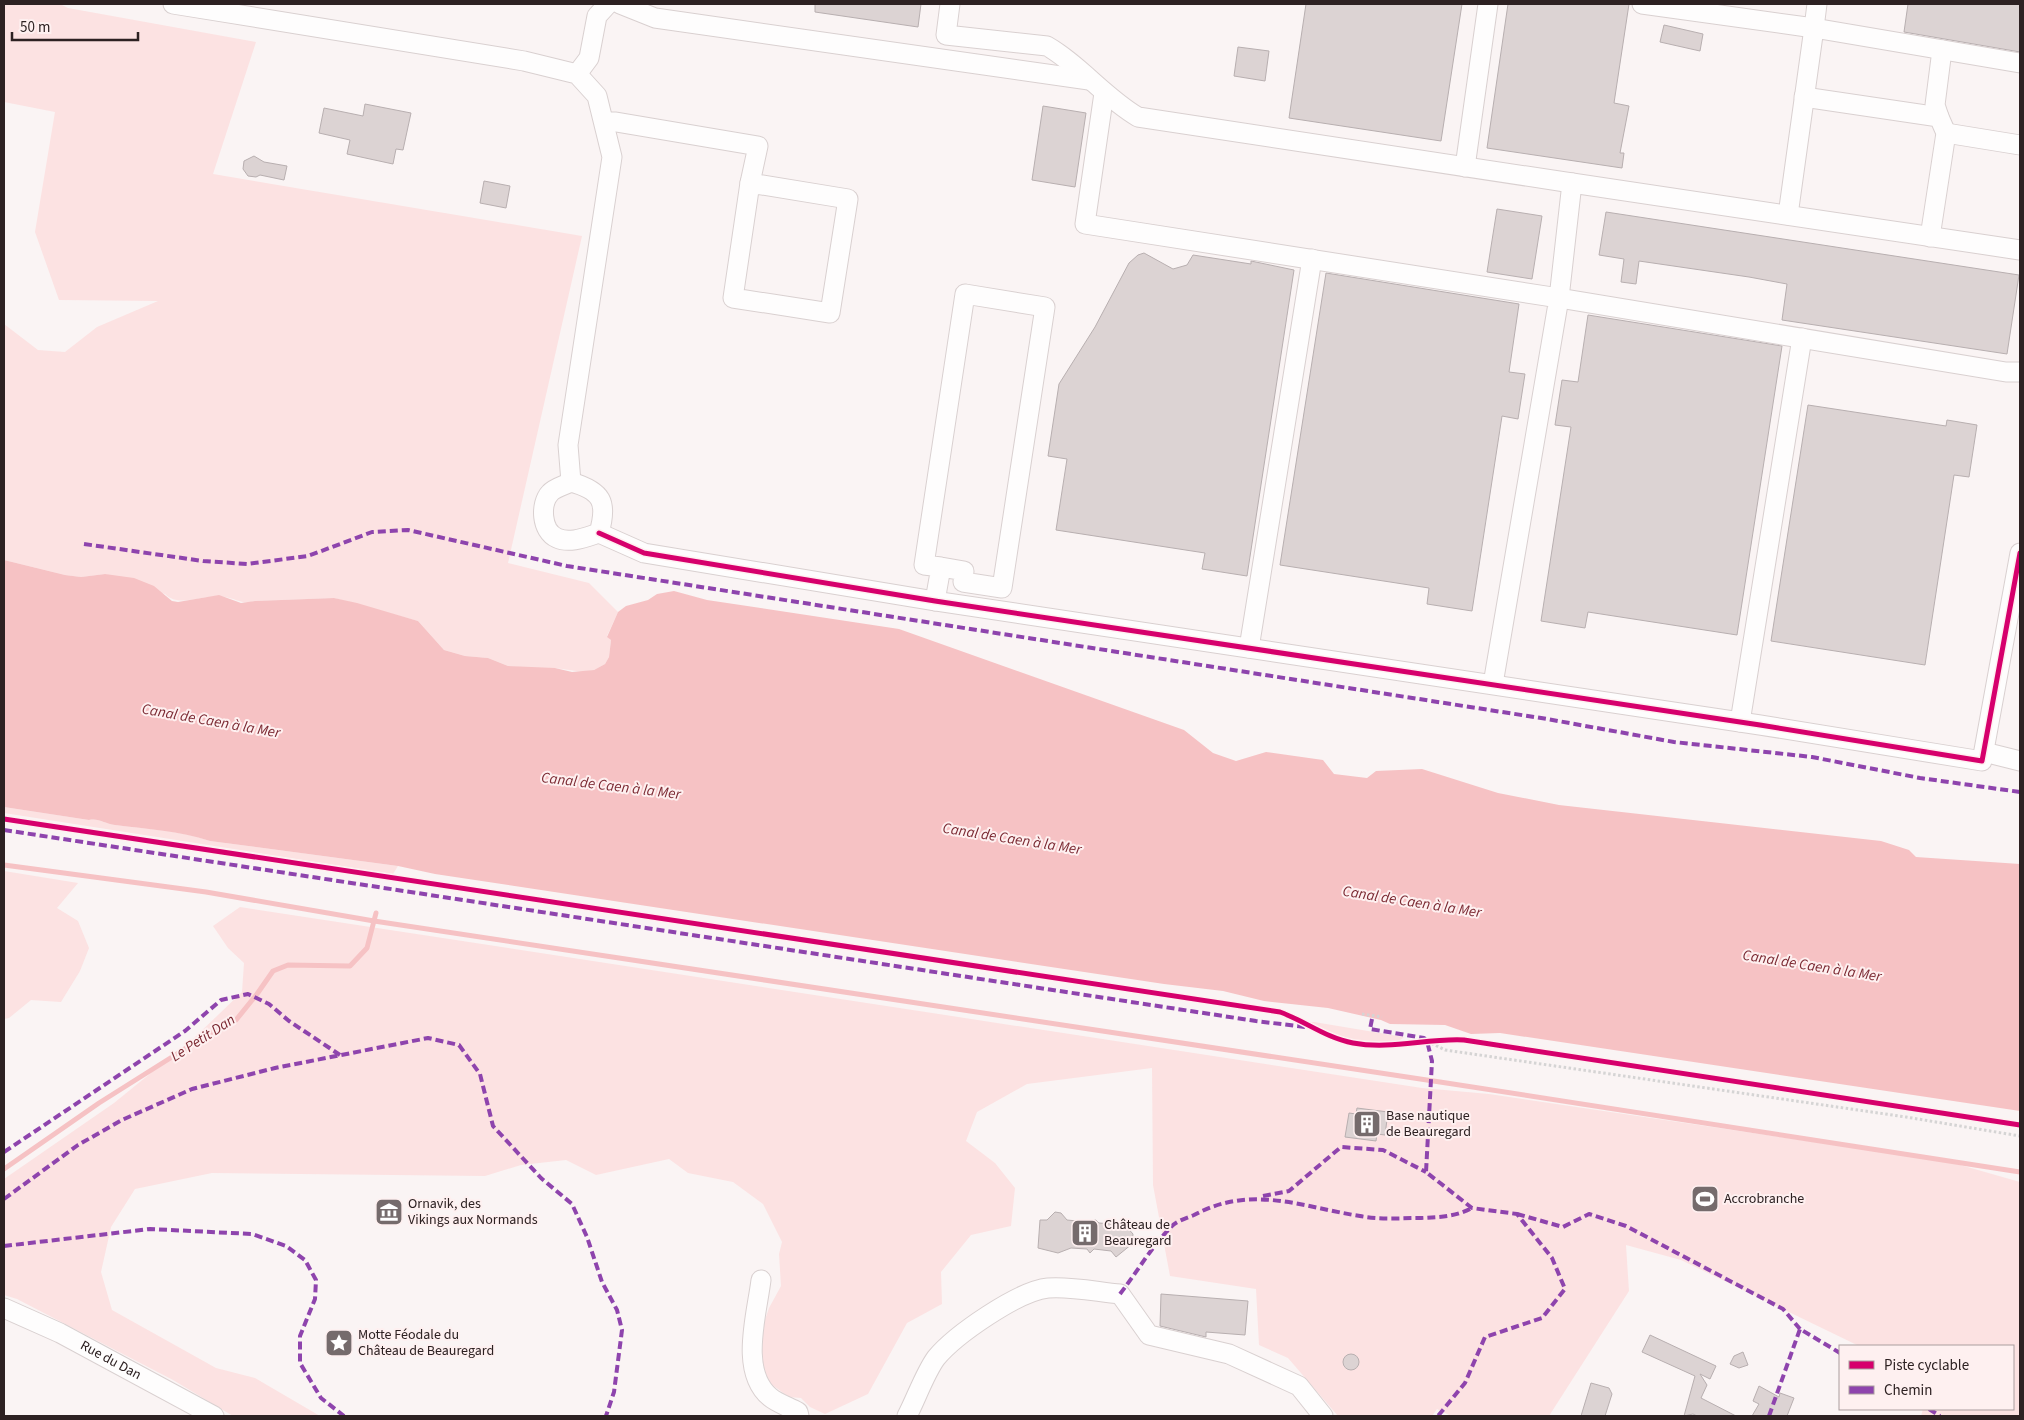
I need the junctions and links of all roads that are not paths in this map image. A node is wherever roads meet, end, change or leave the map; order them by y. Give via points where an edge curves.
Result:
1 (173, 4) edge
2 (608, 4) edge
3 (620, 4) edge
4 (950, 4) edge
5 (1488, 4) edge
6 (1642, 4) edge
7 (1817, 4) edge
8 (1814, 28) junction
9 (1942, 50) junction
10 (2020, 63) edge
11 (577, 74) junction
12 (1089, 80) junction
13 (1104, 93) junction
14 (1804, 97) junction
15 (605, 122) junction
16 (1943, 125) junction
17 (2020, 144) edge
18 (1465, 167) junction
19 (750, 183) junction
20 (1572, 183) junction
21 (1788, 215) junction
22 (1930, 236) junction
23 (2020, 250) edge
24 (1312, 259) junction
25 (1559, 298) junction
26 (1802, 338) junction
27 (2020, 372) edge
28 (571, 482) junction
29 (599, 533) junction
30 (2020, 553) edge
31 (941, 567) junction
32 (935, 601) junction
33 (1249, 648) junction
34 (1493, 684) junction
35 (1740, 722) junction
36 (1984, 752) junction
37 (2020, 761) edge
38 (761, 1280) dead end
39 (4, 1308) edge
40 (214, 1416) edge
41 (799, 1416) edge
42 (907, 1416) edge
43 (1323, 1416) edge

1 - 11 street via 524,61
2 - 11 street via 597,16 589,58
3 - 12 street via 655,18
4 - 12 street via 946,34 1046,46 1058,52
5 - 18 street
6 - 8 street
7 - 8 street
8 - 9 street
8 - 14 street
9 - 10 street
9 - 16 street via 1935,105
11 - 15 street via 597,96
12 - 13 street
13 - 18 street via 1138,117
13 - 24 street via 1085,224
14 - 16 street
14 - 21 street
15 - 19 street via 758,146
15 - 28 street via 612,157 568,445
16 - 17 street
16 - 22 street
18 - 20 street
19 - 19 street via 733,298 830,313 848,199
20 - 21 street
20 - 25 street
21 - 22 street
22 - 23 street
24 - 25 street
24 - 33 street
25 - 26 street
25 - 34 street
26 - 27 street
26 - 35 street
28 - 29 street via 599,494 604,514
28 - 29 street via 550,492 542,509 548,529 557,538 578,540
29 - 32 street via 644,553
30 - 36 street
31 - 31 street via 924,565 965,294 1045,306 1002,588 963,582 964,571
31 - 32 street
32 - 33 street
33 - 34 street
34 - 35 street
35 - 36 street via 1982,761
36 - 37 street
38 - 41 street via 752,1350 755,1375 770,1397 798,1412
39 - 40 street, Rue du Dan via 60,1333
42 - 43 street via 936,1359 964,1332 1017,1299 1048,1288 1120,1294 1149,1335 1229,1354 1299,1386

